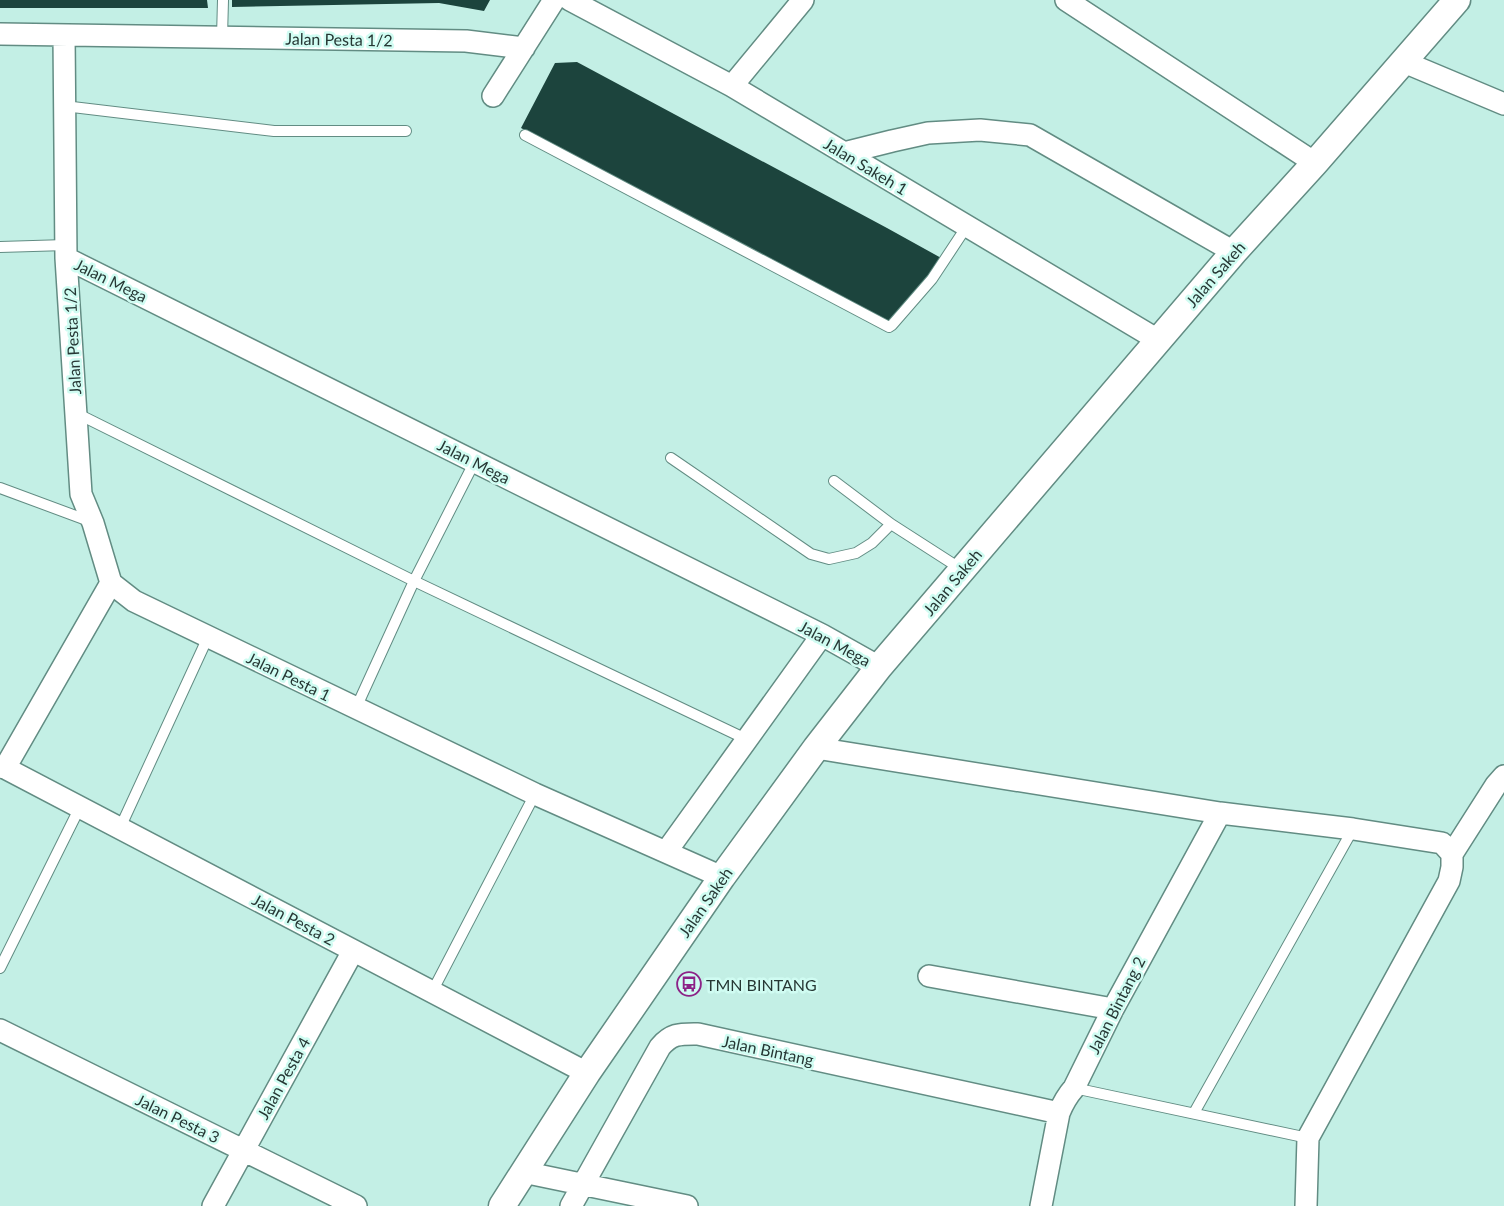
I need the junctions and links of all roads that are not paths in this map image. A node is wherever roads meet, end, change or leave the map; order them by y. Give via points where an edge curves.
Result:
1 (223, 0) edge
2 (554, 0) edge
3 (570, 0) edge
4 (803, 0) edge
5 (1066, 0) edge
6 (1457, 0) edge
7 (0, 34) edge
8 (64, 35) junction
9 (222, 37) junction
10 (524, 48) junction
11 (1404, 62) junction
12 (732, 86) junction
13 (493, 96) dead end
14 (1504, 104) edge
15 (64, 106) junction
16 (406, 131) dead end
17 (525, 135) dead end
18 (844, 153) junction
19 (1315, 163) junction
20 (967, 226) junction
21 (0, 246) edge
22 (66, 252) junction
23 (1234, 252) junction
24 (1158, 340) junction
25 (76, 413) junction
26 (671, 458) dead end
27 (475, 461) junction
28 (834, 481) dead end
29 (0, 488) edge
30 (93, 522) junction
31 (891, 524) junction
32 (962, 570) junction
33 (414, 581) junction
34 (111, 582) junction
35 (822, 635) junction
36 (208, 637) junction
37 (879, 667) junction
38 (356, 708) junction
39 (746, 740) junction
40 (816, 748) junction
41 (2, 767) edge
42 (1504, 776) edge
43 (535, 794) junction
44 (80, 807) junction
45 (1220, 813) junction
46 (120, 828) junction
47 (1353, 829) junction
48 (666, 852) junction
49 (1452, 854) junction
50 (722, 878) junction
51 (353, 951) junction
52 (0, 968) edge
53 (929, 976) dead end
54 (432, 992) junction
55 (1113, 1009) junction
56 (0, 1030) edge
57 (587, 1074) junction
58 (1074, 1088) junction
59 (1058, 1113) junction
60 (1194, 1113) junction
61 (1308, 1138) junction
62 (243, 1150) junction
63 (523, 1172) junction
64 (583, 1184) junction
65 (213, 1206) edge
66 (356, 1206) edge
67 (502, 1206) edge
68 (571, 1206) edge
69 (687, 1206) edge
70 (1040, 1206) edge
71 (1306, 1206) edge

1 - 9 lane
2 - 10 street
3 - 12 street, Jalan Sakeh 1
4 - 12 street
5 - 19 street
6 - 11 street, Jalan Sakeh
7 - 8 street, Jalan Pesta 1/2
8 - 9 street, Jalan Pesta 1/2
8 - 15 street, Jalan Pesta 1/2
9 - 10 street, Jalan Pesta 1/2 via 466,40
10 - 13 street
11 - 14 street
11 - 19 street, Jalan Sakeh
12 - 18 street, Jalan Sakeh 1
15 - 16 lane via 274,131
15 - 22 street, Jalan Pesta 1/2
17 - 20 lane via 889,326 932,279
18 - 20 street, Jalan Sakeh 1
18 - 23 street via 928,133 980,130 1030,135
19 - 23 street, Jalan Sakeh
20 - 24 street, Jalan Sakeh 1
21 - 22 lane
22 - 25 street, Jalan Pesta 1/2
22 - 27 street, Jalan Mega
23 - 24 street, Jalan Sakeh
24 - 32 street, Jalan Sakeh
25 - 30 street, Jalan Pesta 1/2 via 81,494
25 - 33 lane
26 - 31 lane via 811,554 829,559 856,553 872,544
27 - 33 lane
27 - 35 street, Jalan Mega
28 - 31 lane
29 - 30 lane
30 - 34 street, Jalan Pesta 1/2
31 - 32 lane
32 - 37 street, Jalan Sakeh
33 - 38 lane
33 - 39 lane
34 - 36 street, Jalan Pesta 1 via 134,602
34 - 41 street
35 - 37 street, Jalan Mega
35 - 39 street
36 - 38 street, Jalan Pesta 1
36 - 46 lane
37 - 40 street, Jalan Sakeh
38 - 43 street, Jalan Pesta 1
39 - 48 street
40 - 45 street
40 - 50 street, Jalan Sakeh
41 - 44 street, Jalan Pesta 2
42 - 49 street
43 - 48 street, Jalan Pesta 1
43 - 54 lane
44 - 46 street, Jalan Pesta 2
44 - 52 lane
45 - 47 street
45 - 55 street, Jalan Bintang 2
46 - 51 street, Jalan Pesta 2
47 - 49 street via 1442,843
47 - 60 lane
48 - 50 street, Jalan Pesta 1
49 - 61 street via 1449,881
50 - 57 street, Jalan Sakeh
51 - 54 street, Jalan Pesta 2
51 - 62 street, Jalan Pesta 4
53 - 55 street
54 - 57 street, Jalan Pesta 2
55 - 58 street, Jalan Bintang 2
56 - 62 street, Jalan Pesta 3
57 - 63 street, Jalan Sakeh
58 - 59 street, Jalan Bintang 2
58 - 60 lane
59 - 64 street, Jalan Bintang via 698,1034 678,1034 660,1047
59 - 70 street, Jalan Bintang 2
60 - 61 lane
61 - 71 street
62 - 65 street, Jalan Pesta 4
62 - 66 street, Jalan Pesta 3
63 - 64 street
63 - 67 street, Jalan Sakeh
64 - 68 street, Jalan Bintang
64 - 69 street

